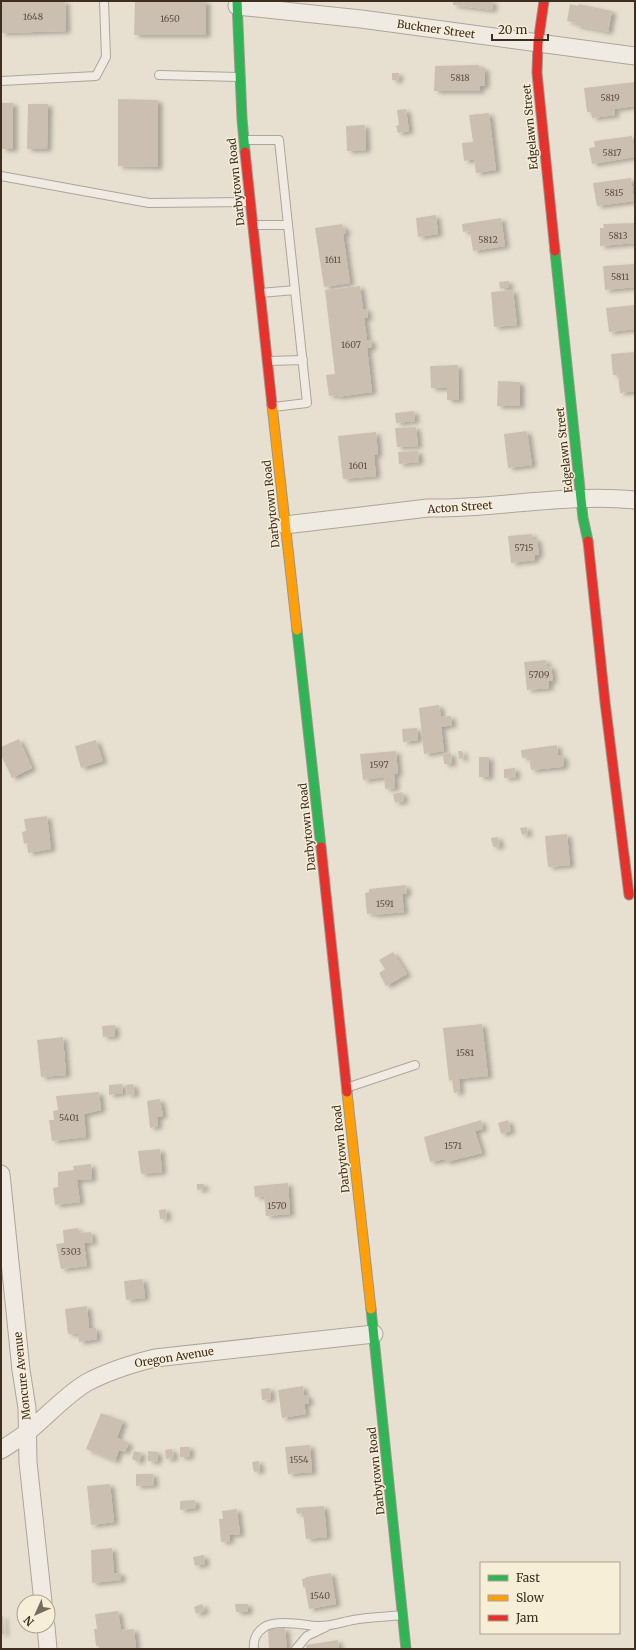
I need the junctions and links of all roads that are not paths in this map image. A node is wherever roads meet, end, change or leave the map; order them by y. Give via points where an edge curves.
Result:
1 (104, 1) edge
2 (544, 1) edge
3 (237, 4) edge
4 (538, 42) junction
5 (635, 56) edge
6 (159, 75) dead end
7 (240, 77) junction
8 (1, 81) edge
9 (244, 140) junction
10 (1, 176) edge
11 (251, 202) junction
12 (288, 225) junction
13 (253, 226) junction
14 (295, 290) junction
15 (260, 293) junction
16 (303, 360) junction
17 (268, 361) junction
18 (273, 407) junction
19 (581, 499) junction
20 (635, 500) edge
21 (285, 526) junction
22 (630, 895) dead end
23 (415, 1066) dead end
24 (346, 1088) junction
25 (1, 1174) edge
26 (374, 1334) junction
27 (27, 1432) junction
28 (1, 1450) edge
29 (42, 1594) edge
30 (403, 1615) junction
31 (328, 1625) junction
32 (47, 1634) edge
33 (48, 1649) edge
34 (254, 1649) edge
35 (296, 1649) edge
36 (406, 1649) edge

1 - 8 lane via 106,57 96,76
2 - 4 main road, Edgelawn Street
3 - 4 street, Buckner Street
3 - 7 main road, Darbytown Road
4 - 5 street, Buckner Street
4 - 19 main road, Edgelawn Street via 537,73 541,124
6 - 7 lane
7 - 9 main road, Darbytown Road
9 - 11 main road, Darbytown Road
9 - 12 lane via 279,140
10 - 11 lane via 149,202
11 - 13 main road, Darbytown Road
12 - 13 lane
12 - 14 lane
13 - 15 main road, Darbytown Road
14 - 15 lane
14 - 16 lane
15 - 17 main road, Darbytown Road
16 - 17 lane
16 - 18 lane via 307,404
17 - 18 main road, Darbytown Road
18 - 21 main road, Darbytown Road
19 - 20 street, Acton Street
19 - 21 street, Acton Street via 428,508
19 - 22 main road, Edgelawn Street via 590,549 605,702
21 - 24 main road, Darbytown Road
23 - 24 lane
24 - 26 main road, Darbytown Road
25 - 27 street, Moncure Avenue via 27,1408
26 - 27 street, Oregon Avenue via 155,1358 126,1365 85,1384
26 - 30 main road, Darbytown Road
27 - 28 street, Oregon Avenue
27 - 29 street, Moncure Avenue
30 - 31 lane
30 - 36 main road, Darbytown Road
31 - 34 lane via 293,1623 264,1627 257,1634 253,1643
31 - 35 lane via 307,1636
32 - 33 street

